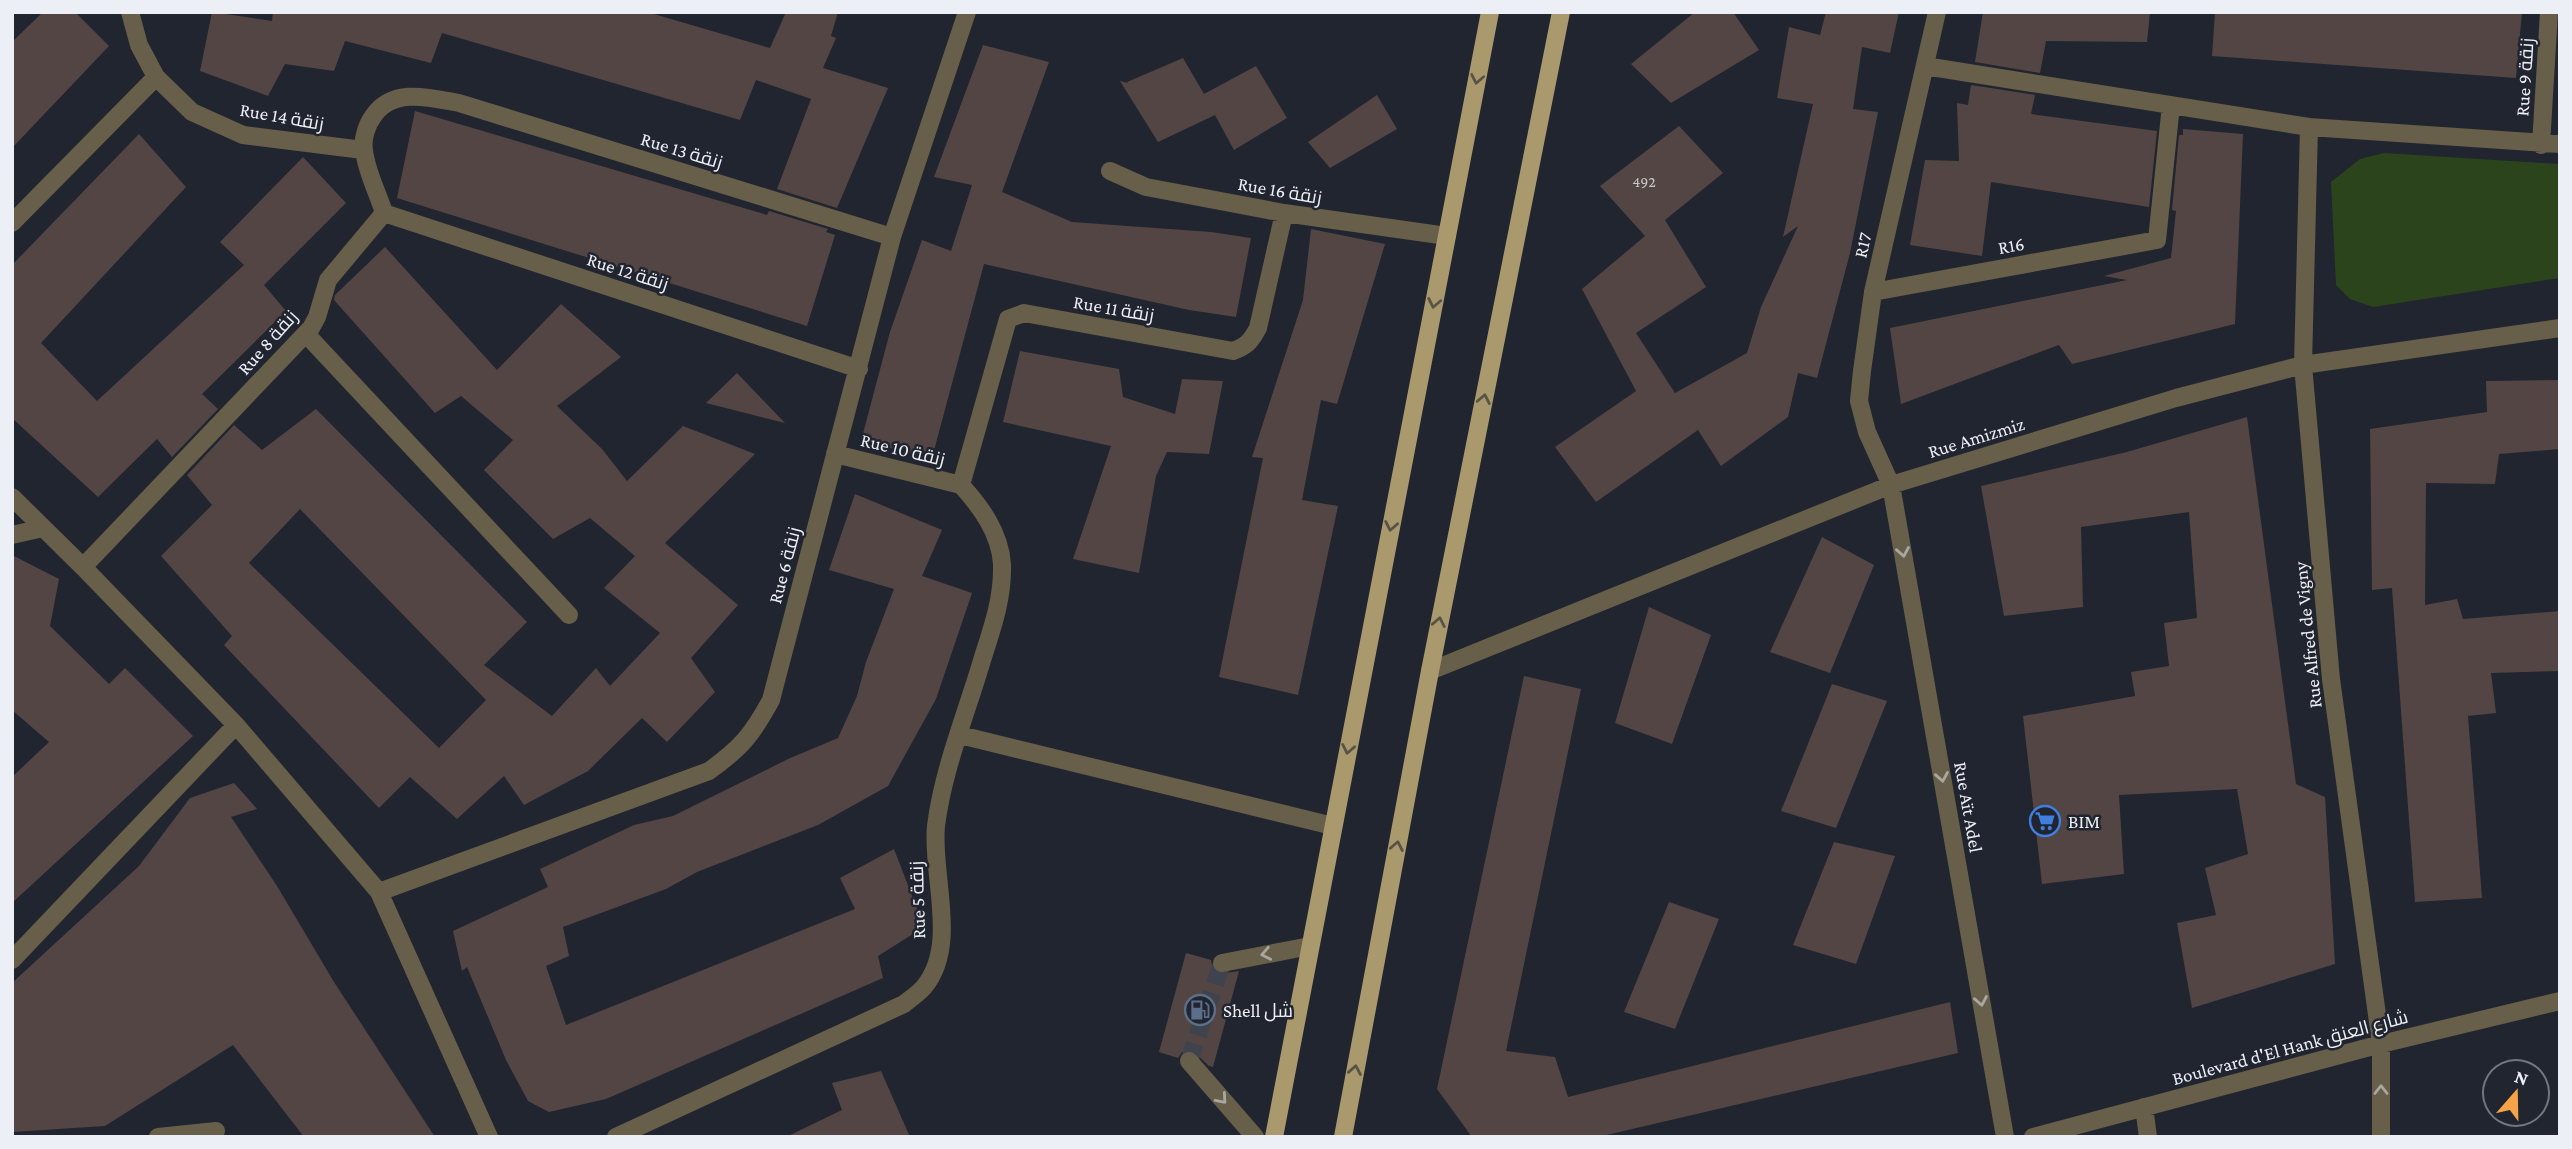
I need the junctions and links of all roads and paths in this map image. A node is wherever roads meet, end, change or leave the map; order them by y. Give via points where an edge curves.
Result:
1 (131, 12) edge
2 (967, 12) edge
3 (1490, 12) edge
4 (1560, 12) edge
5 (1937, 12) edge
6 (2549, 12) edge
7 (1925, 66) junction
8 (156, 77) junction
9 (2171, 106) junction
10 (2309, 127) junction
11 (2560, 144) edge
12 (2541, 145) junction
13 (363, 149) junction
14 (1110, 171) dead end
15 (384, 213) junction
16 (1283, 213) junction
17 (12, 223) edge
18 (1447, 236) junction
19 (892, 237) junction
20 (1873, 292) junction
21 (2560, 328) edge
22 (306, 334) junction
23 (2303, 365) junction
24 (859, 369) junction
25 (835, 454) junction
26 (961, 485) junction
27 (1891, 485) junction
28 (12, 497) edge
29 (43, 528) junction
30 (12, 535) edge
31 (83, 567) junction
32 (569, 615) dead end
33 (1430, 671) junction
34 (236, 725) junction
35 (960, 735) junction
36 (1333, 827) junction
37 (379, 892) junction
38 (1310, 946) junction
39 (12, 960) edge
40 (1222, 963) dead end
41 (2560, 1001) edge
42 (2381, 1044) junction
43 (1189, 1061) dead end
44 (2144, 1107) junction
45 (216, 1131) dead end
46 (158, 1137) edge
47 (489, 1137) edge
48 (616, 1137) edge
49 (1255, 1137) edge
50 (1274, 1137) edge
51 (1343, 1137) edge
52 (2005, 1137) edge
53 (2033, 1137) edge
54 (2148, 1137) edge
55 (2381, 1137) edge

1 - 8 street, Rue 14 زنقة via 139,45
2 - 19 street, Rue 6 زنقة
3 -> 18 main road
33 -> 4 main road
5 - 7 street, R17
6 - 12 street, Rue 9 زنقة
7 - 9 street
7 - 20 street, R17
8 - 13 street, Rue 14 زنقة via 192,113 243,135
8 - 17 street
9 - 10 street
9 - 20 street, R16 via 2157,240
10 - 12 street
10 - 23 street, Rue Alfred de Vigny
11 - 12 street
13 - 15 street
13 - 19 street, Rue 13 زنقة via 367,123 391,100 410,96 459,103
14 - 16 street, Rue 16 زنقة via 1146,187
15 - 22 street, Rue 8 زنقة via 328,280 317,317
15 - 24 street, Rue 12 زنقة
16 - 18 street, Rue 16 زنقة
16 - 26 street, Rue 11 زنقة via 1258,328 1244,347 1233,351 1024,313 1008,320
18 -> 36 main road
19 - 24 street, Rue 6 زنقة
20 - 27 street, R17 via 1859,401 1867,432
21 - 23 street, Rue Amizmiz
22 - 31 street, Rue 8 زنقة
22 - 32 street
23 - 27 street, Rue Amizmiz via 2176,398
23 - 42 street, Rue Alfred de Vigny via 2331,679
24 - 25 street, Rue 6 زنقة
25 - 26 street, Rue 10 زنقة
25 - 37 street, Rue 6 زنقة via 771,700 754,731 736,751 709,771
26 - 35 street, Rue 5 زنقة via 982,509 1002,563 1000,602
27 - 33 street, Rue Amizmiz
27 -> 52 street, Rue Aït Adel
28 - 29 street
29 - 30 street
29 - 31 street
31 - 34 street
51 -> 33 main road
34 - 37 street
34 - 39 street
35 - 36 street
35 - 48 street, Rue 5 زنقة via 936,826 943,921 940,946 933,973 923,988 904,1004
36 - 38 main road
37 - 47 street
38 -> 40 street
38 - 50 main road
41 - 42 street, Boulevard d'El Hank شارع العنق
42 - 44 street, Boulevard d'El Hank شارع العنق
55 -> 42 street, Rue Alfred de Vigny
43 -> 49 street
44 - 53 street, Boulevard d'El Hank شارع العنق
44 - 54 street
45 - 46 street

